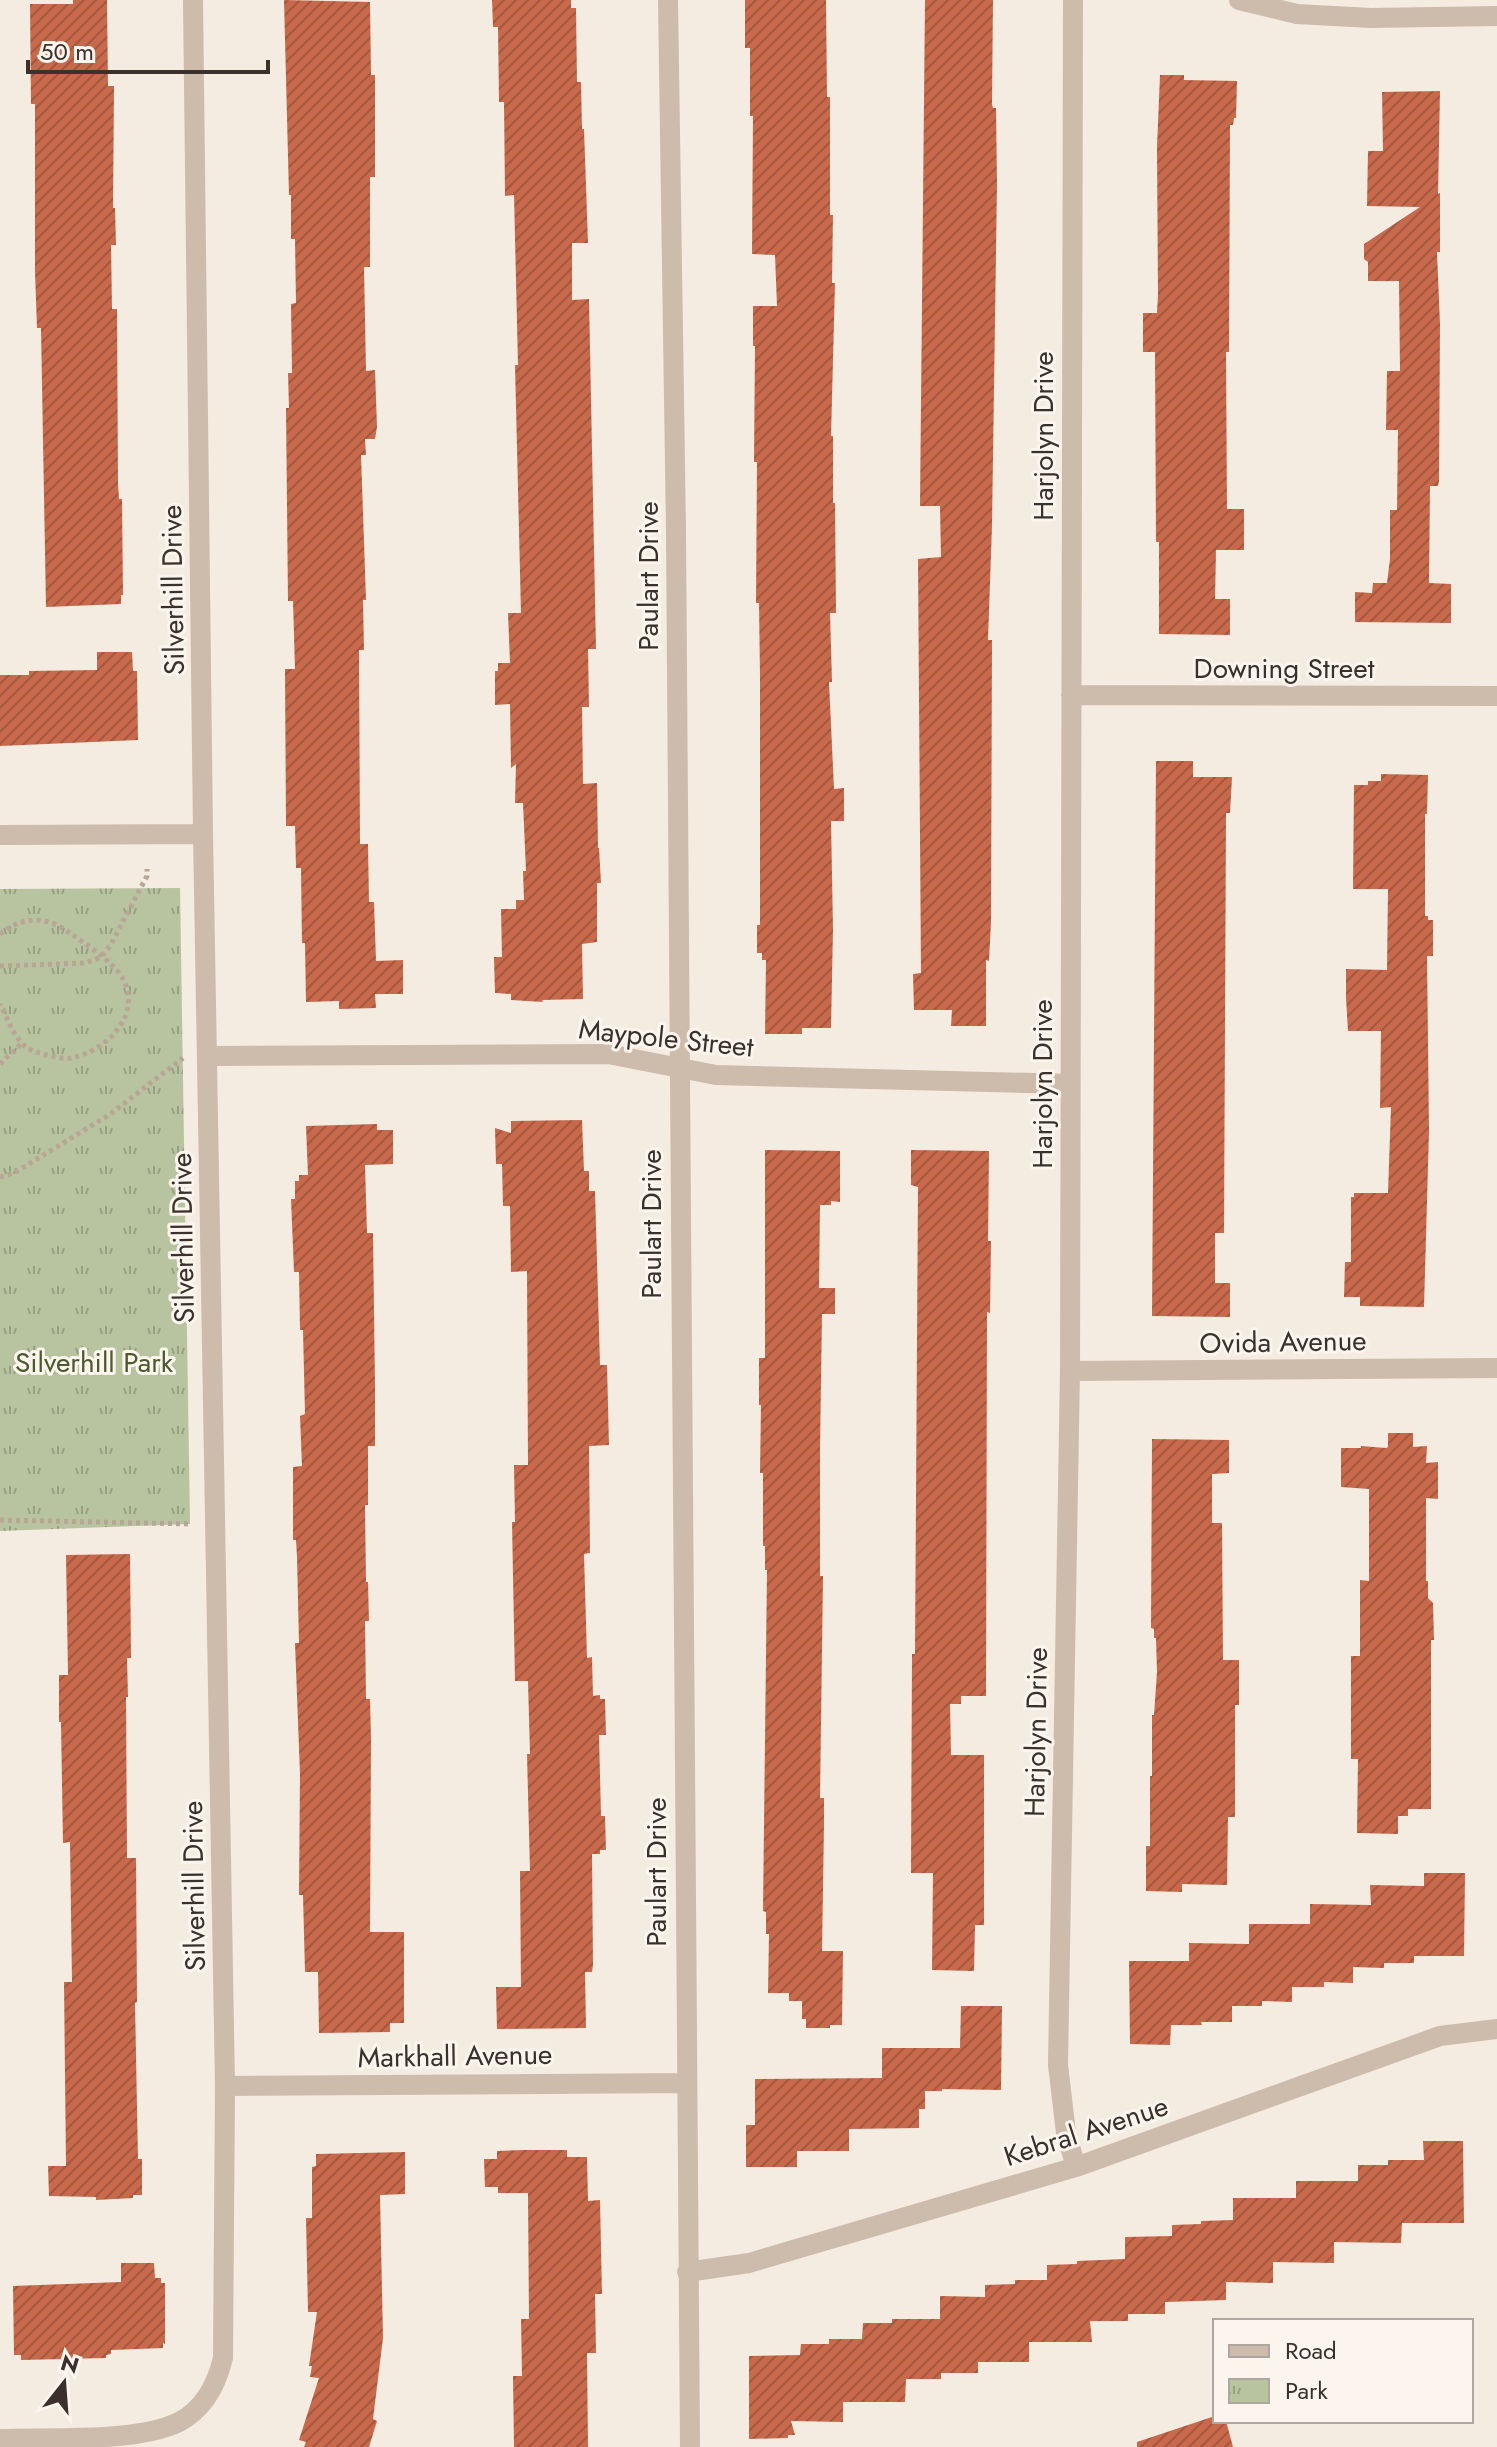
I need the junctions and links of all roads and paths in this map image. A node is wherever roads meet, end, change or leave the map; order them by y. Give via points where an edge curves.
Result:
1 (193, 0) edge
2 (668, 0) edge
3 (1073, 0) edge
4 (1239, 0) edge
5 (1497, 16) edge
6 (1071, 695) junction
7 (1497, 696) edge
8 (203, 834) junction
9 (0, 835) edge
10 (147, 869) dead end
11 (0, 934) edge
12 (101, 957) junction
13 (0, 966) edge
14 (0, 1004) edge
15 (22, 1043) junction
16 (208, 1049) junction
17 (0, 1064) edge
18 (678, 1068) junction
19 (1070, 1084) junction
20 (0, 1177) edge
21 (1497, 1368) edge
22 (1070, 1371) junction
23 (0, 1520) edge
24 (216, 1526) junction
25 (1497, 2029) edge
26 (686, 2083) junction
27 (225, 2086) junction
28 (1076, 2167) junction
29 (687, 2272) junction
30 (0, 2439) edge
31 (690, 2447) edge

1 - 8 street, Silverhill Drive
2 - 18 street, Paulart Drive
3 - 6 street, Harjolyn Drive
4 - 5 street via 1297,14
6 - 7 street, Downing Street
6 - 19 street, Harjolyn Drive
8 - 9 street
8 - 16 street, Silverhill Drive
10 - 12 path
11 - 12 path via 23,920 49,921
12 - 13 path via 86,963
12 - 15 path via 119,974 128,997 124,1021 109,1041 72,1058 42,1054
14 - 15 path
15 - 17 path
16 - 18 street, Maypole Street via 608,1054
16 - 20 path via 159,1075 109,1115
16 - 24 street, Silverhill Drive
18 - 19 street, Maypole Street via 716,1075
18 - 26 street, Paulart Drive
19 - 22 street, Harjolyn Drive
21 - 22 street, Ovida Avenue
22 - 28 street, Harjolyn Drive via 1058,2065
23 - 24 path
24 - 27 street, Silverhill Drive
25 - 28 street, Kebral Avenue via 1440,2036
26 - 27 street, Markhall Avenue
26 - 29 street, Paulart Drive
27 - 30 street, Silverhill Drive via 223,2358 209,2394 188,2416 161,2429
28 - 29 street, Kebral Avenue via 749,2263
29 - 31 street, Paulart Drive

